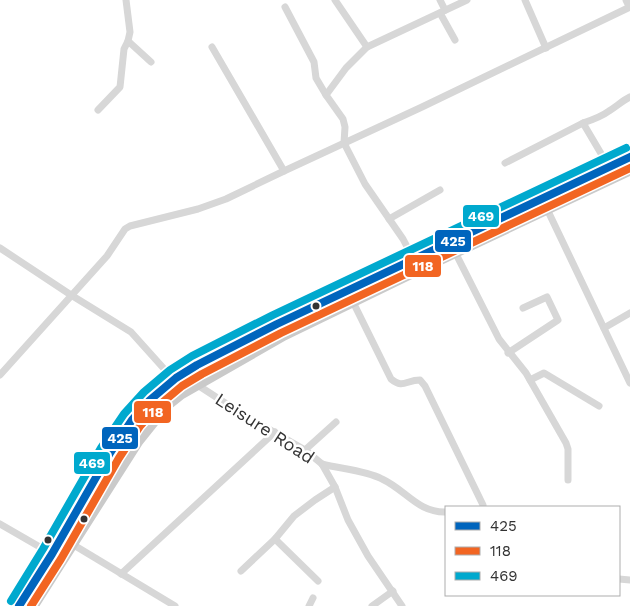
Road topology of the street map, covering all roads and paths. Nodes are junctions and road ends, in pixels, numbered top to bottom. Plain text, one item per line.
1 (126, 0) edge
2 (335, 0) edge
3 (440, 0) edge
4 (466, 0) edge
5 (525, 0) edge
6 (627, 0) edge
7 (630, 6) edge
8 (285, 7) dead end
9 (442, 11) junction
10 (455, 40) dead end
11 (128, 41) junction
12 (212, 47) dead end
13 (367, 47) junction
14 (546, 48) junction
15 (151, 62) dead end
16 (326, 95) junction
17 (630, 97) edge
18 (98, 110) dead end
19 (583, 123) junction
20 (344, 143) junction
21 (630, 157) edge
22 (505, 163) dead end
23 (610, 167) junction
24 (630, 170) edge
25 (284, 171) junction
26 (440, 190) dead end
27 (547, 209) junction
28 (389, 220) junction
29 (0, 248) edge
30 (455, 252) junction
31 (414, 260) junction
32 (71, 295) junction
33 (353, 302) junction
34 (523, 308) dead end
35 (630, 314) edge
36 (604, 328) junction
37 (508, 352) junction
38 (0, 375) edge
39 (176, 378) junction
40 (530, 380) junction
41 (630, 383) edge
42 (196, 384) junction
43 (599, 406) dead end
44 (336, 422) dead end
45 (274, 432) junction
46 (306, 450) junction
47 (322, 464) junction
48 (568, 480) dead end
49 (335, 487) junction
50 (483, 505) dead end
51 (445, 512) edge
52 (0, 524) edge
53 (275, 539) junction
54 (72, 544) junction
55 (52, 554) junction
56 (241, 571) dead end
57 (121, 574) junction
58 (318, 581) dead end
59 (394, 591) junction
60 (313, 598) dead end
61 (19, 606) edge
62 (33, 606) edge
63 (176, 606) edge
64 (309, 606) edge
65 (372, 606) edge
66 (402, 606) edge

1 - 11 street
2 - 13 street
3 - 9 street
4 - 9 street
5 - 14 street
6 - 7 street
7 - 14 street
8 - 16 street
9 - 10 street
9 - 13 street
11 - 15 street
11 - 18 street
12 - 25 street
13 - 16 street
14 - 20 street
16 - 20 street
17 - 19 street
19 - 22 street
19 - 23 street
20 - 25 street
20 - 28 street
21 - 23 main road
23 - 31 main road
24 - 27 main road
25 - 32 street
26 - 28 street
27 - 30 main road
27 - 36 street
28 - 31 street
29 - 32 street
30 - 33 main road
30 - 37 street
31 - 39 main road
32 - 38 street
32 - 39 street
33 - 42 main road
33 - 50 street
34 - 37 street
35 - 36 street
36 - 41 street
37 - 40 street
39 - 42 street, Leisure Road
39 - 55 main road
40 - 43 street
40 - 48 street
42 - 45 street, Leisure Road
42 - 54 main road
44 - 46 street
45 - 46 street, Leisure Road
45 - 57 street
46 - 47 street, Leisure Road
47 - 49 street, Leisure Road
47 - 51 street
49 - 53 street
49 - 59 street, Leisure Road
52 - 55 street
53 - 56 street
53 - 58 street
54 - 57 street
54 - 62 main road
55 - 61 main road
57 - 63 street
59 - 65 street
59 - 66 street, Leisure Road
60 - 64 street

